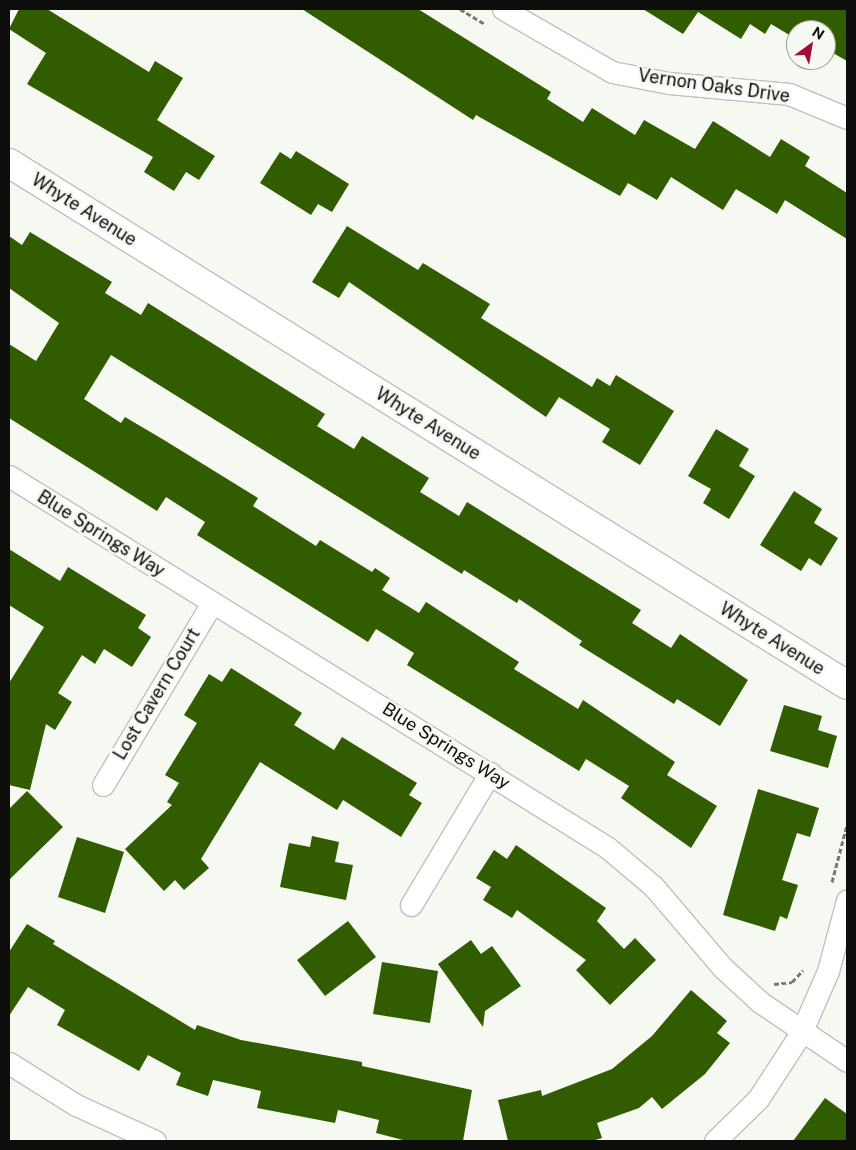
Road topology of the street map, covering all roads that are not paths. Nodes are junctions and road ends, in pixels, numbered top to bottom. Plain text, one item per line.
1 (503, 9) edge
2 (847, 118) edge
3 (9, 163) edge
4 (9, 476) edge
5 (212, 603) junction
6 (847, 685) edge
7 (490, 773) junction
8 (103, 785) dead end
9 (847, 900) edge
10 (411, 905) dead end
11 (801, 1033) junction
12 (847, 1061) edge
13 (9, 1063) edge
14 (155, 1141) edge
15 (715, 1141) edge

1 - 2 street, Vernon Oaks Drive
3 - 6 street, Whyte Avenue
4 - 5 street, Blue Springs Way
5 - 7 street, Blue Springs Way
5 - 8 street, Lost Cavern Court
7 - 10 street
7 - 11 street, Blue Springs Way
9 - 11 street
11 - 12 street, Blue Springs Way
11 - 15 street
13 - 14 street

